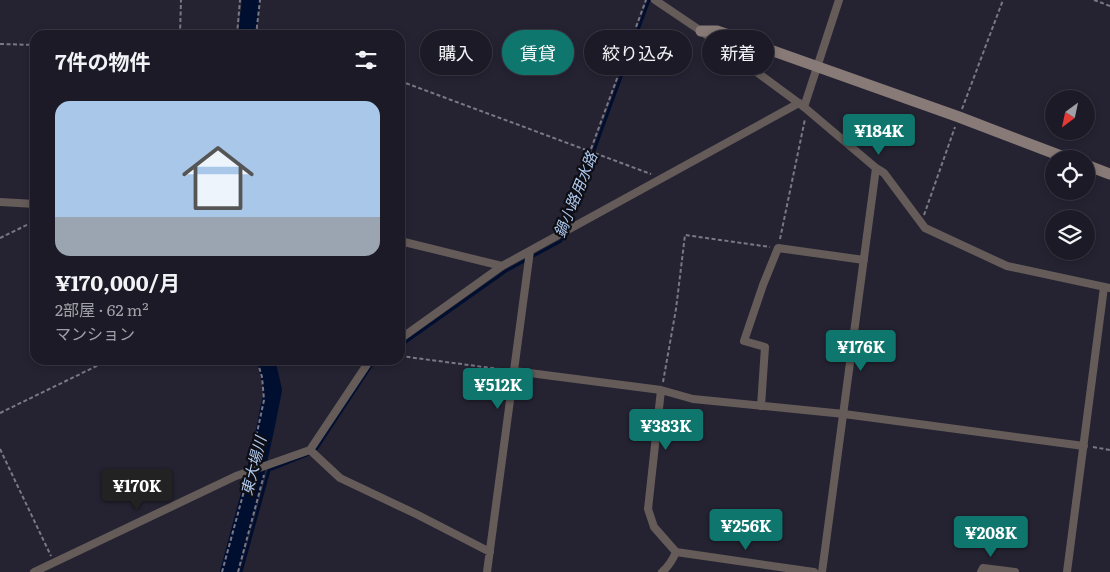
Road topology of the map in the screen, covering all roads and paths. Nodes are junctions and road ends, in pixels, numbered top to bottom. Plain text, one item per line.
1 (181, 0) edge
2 (240, 0) edge
3 (260, 0) edge
4 (646, 0) edge
5 (656, 0) edge
6 (839, 0) edge
7 (1094, 0) edge
8 (1110, 6) edge
9 (256, 29) edge
10 (180, 30) edge
11 (237, 30) edge
12 (701, 31) junction
13 (0, 44) edge
14 (30, 45) edge
15 (818, 66) junction
16 (405, 83) edge
17 (803, 107) junction
18 (1045, 150) edge
19 (590, 151) junction
20 (876, 168) junction
21 (1095, 168) edge
22 (1110, 174) edge
23 (660, 179) junction
24 (0, 202) edge
25 (30, 204) edge
26 (30, 223) edge
27 (560, 234) junction
28 (0, 238) edge
29 (405, 242) edge
30 (778, 248) junction
31 (530, 251) junction
32 (864, 260) junction
33 (502, 266) junction
34 (1107, 287) edge
35 (405, 335) edge
36 (405, 357) edge
37 (99, 365) edge
38 (258, 365) edge
39 (367, 365) edge
40 (514, 371) junction
41 (661, 390) junction
42 (761, 406) junction
43 (0, 413) edge
44 (844, 414) junction
45 (1084, 446) junction
46 (0, 449) edge
47 (310, 450) junction
48 (1110, 450) edge
49 (267, 464) junction
50 (249, 471) junction
51 (490, 552) junction
52 (676, 552) junction
53 (54, 562) junction
54 (34, 572) edge
55 (222, 572) edge
56 (238, 572) edge
57 (487, 572) edge
58 (662, 572) edge
59 (814, 572) edge
60 (822, 572) edge
61 (981, 572) edge
62 (1015, 572) edge
63 (1067, 572) edge

1 - 10 path
2 - 11 path
3 - 9 path
4 - 19 path
5 - 12 street
6 - 15 street
7 - 8 path
12 - 15 street
12 - 17 street
13 - 14 path
15 - 17 street
15 - 18 street
16 - 19 path
17 - 20 street
17 - 23 street
17 - 30 path
19 - 23 path
19 - 27 path
20 - 32 street
20 - 34 street
21 - 22 street
23 - 27 street
24 - 25 street
26 - 28 path
27 - 31 street
29 - 33 street
30 - 32 street
30 - 41 path
30 - 42 street
31 - 33 street
31 - 40 street
32 - 44 street
33 - 35 street
34 - 45 street
36 - 40 path
37 - 43 path
38 - 50 path
39 - 47 street
40 - 41 street
40 - 51 street
41 - 42 street
41 - 52 street
42 - 44 street
44 - 45 street
44 - 60 street
45 - 48 path
45 - 63 street
46 - 53 path
47 - 49 street
47 - 51 street
49 - 50 street
49 - 56 path
50 - 53 street
50 - 55 path
51 - 57 street
52 - 58 street
52 - 59 street
53 - 54 street
61 - 62 street

